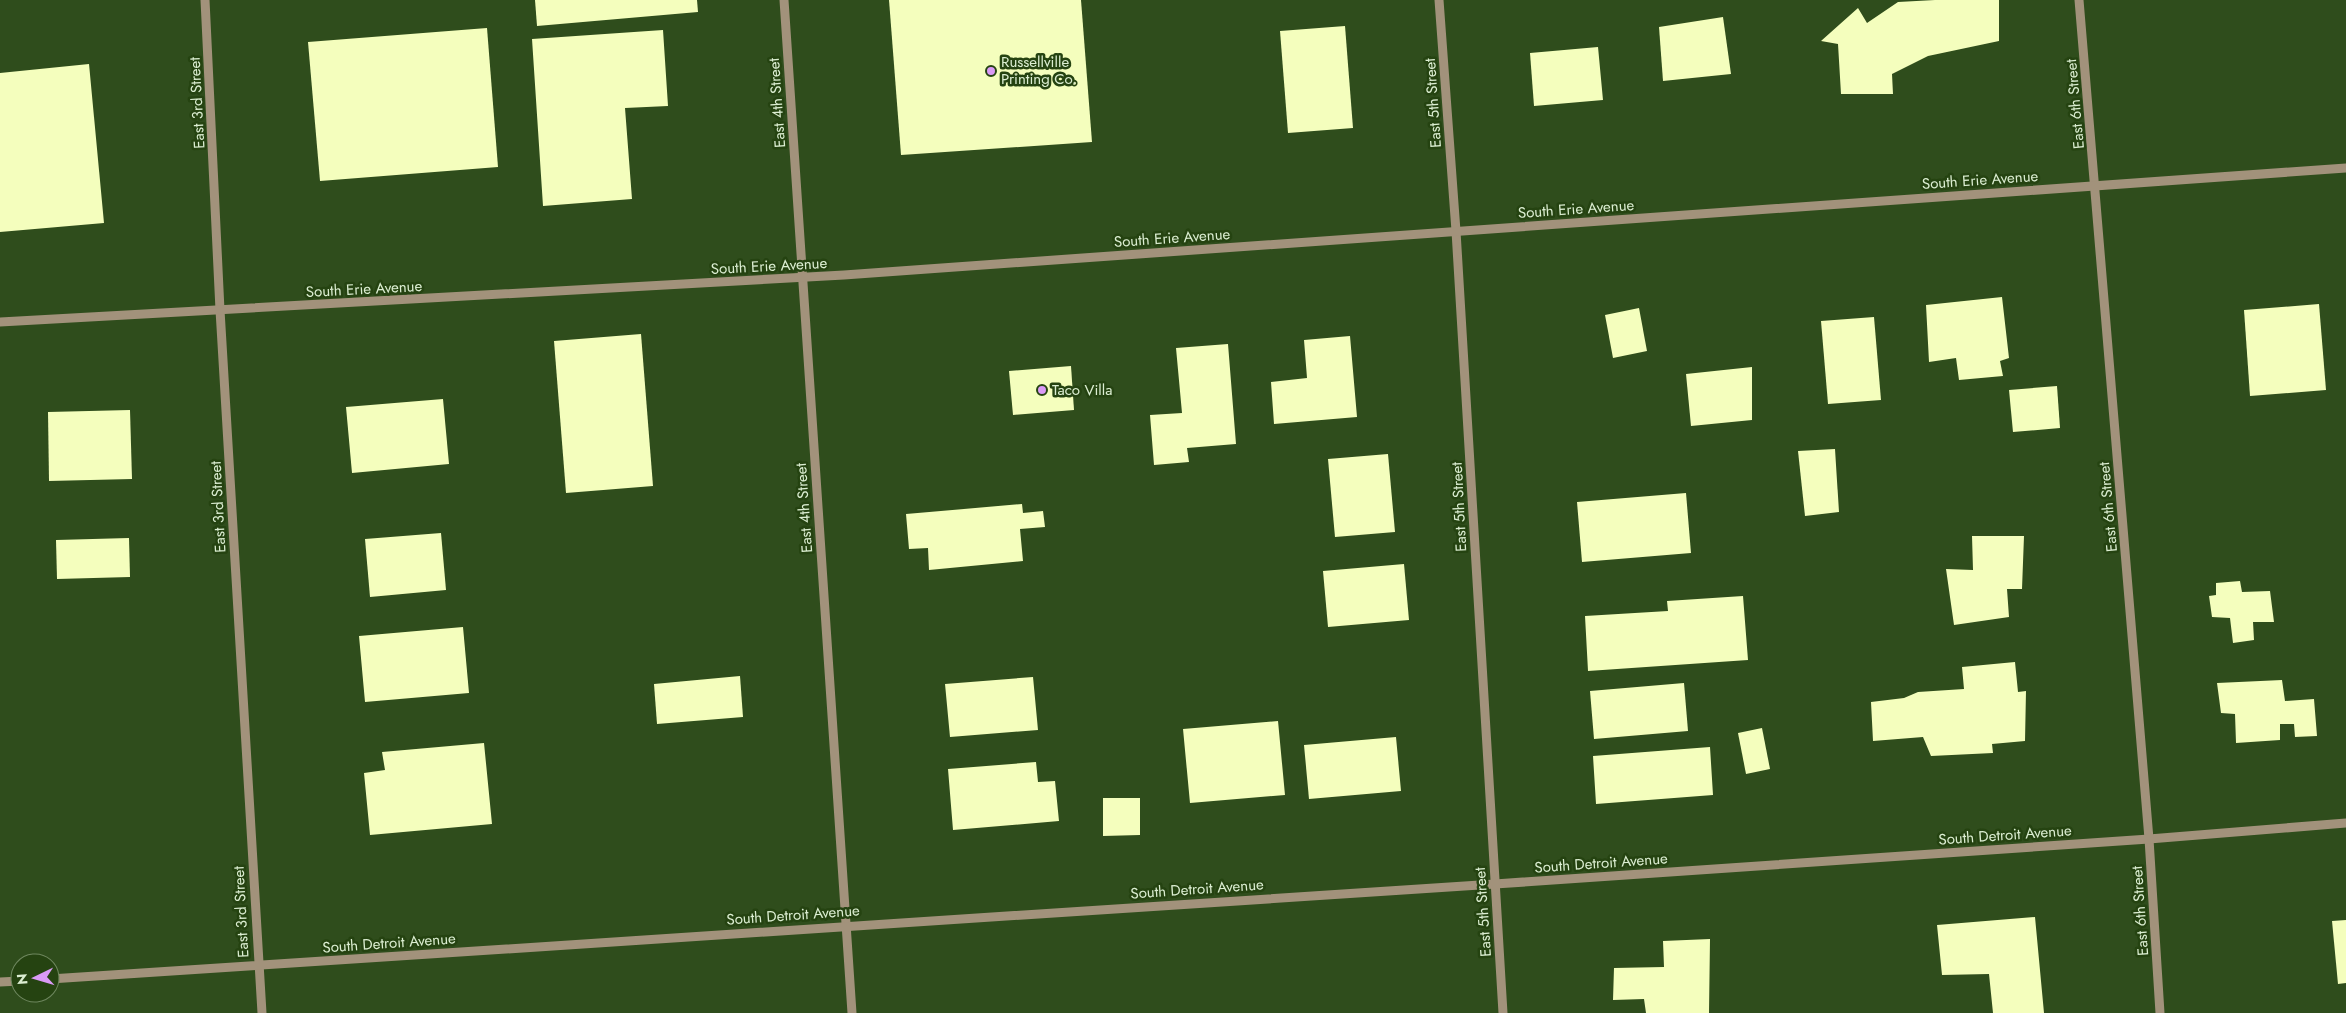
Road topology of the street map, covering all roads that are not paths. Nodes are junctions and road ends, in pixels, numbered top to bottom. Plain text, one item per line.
1 (205, 0) edge
2 (784, 0) edge
3 (1439, 0) edge
4 (2079, 0) edge
5 (2346, 168) edge
6 (2096, 185) junction
7 (1456, 232) junction
8 (801, 278) junction
9 (220, 310) junction
10 (0, 322) edge
11 (2346, 823) edge
12 (2149, 839) junction
13 (1495, 884) junction
14 (847, 926) junction
15 (258, 965) junction
16 (60, 978) edge
17 (262, 1013) edge
18 (852, 1013) edge
19 (1503, 1013) edge
20 (2160, 1013) edge

1 - 9 street, East 3rd Street
2 - 8 street, East 4th Street
3 - 7 street, East 5th Street
4 - 6 street, East 6th Street
5 - 6 street, South Erie Avenue
6 - 7 street, South Erie Avenue
6 - 12 street, East 6th Street
7 - 8 street, South Erie Avenue
7 - 13 street, East 5th Street
8 - 9 street, South Erie Avenue
8 - 14 street, East 4th Street
9 - 10 street, South Erie Avenue
9 - 15 street, East 3rd Street
11 - 12 street, South Detroit Avenue
12 - 13 street, South Detroit Avenue
12 - 20 street, East 6th Street
13 - 14 street, South Detroit Avenue
13 - 19 street, East 5th Street
14 - 15 street, South Detroit Avenue
14 - 18 street, East 4th Street
15 - 16 street, South Detroit Avenue
15 - 17 street, East 3rd Street

